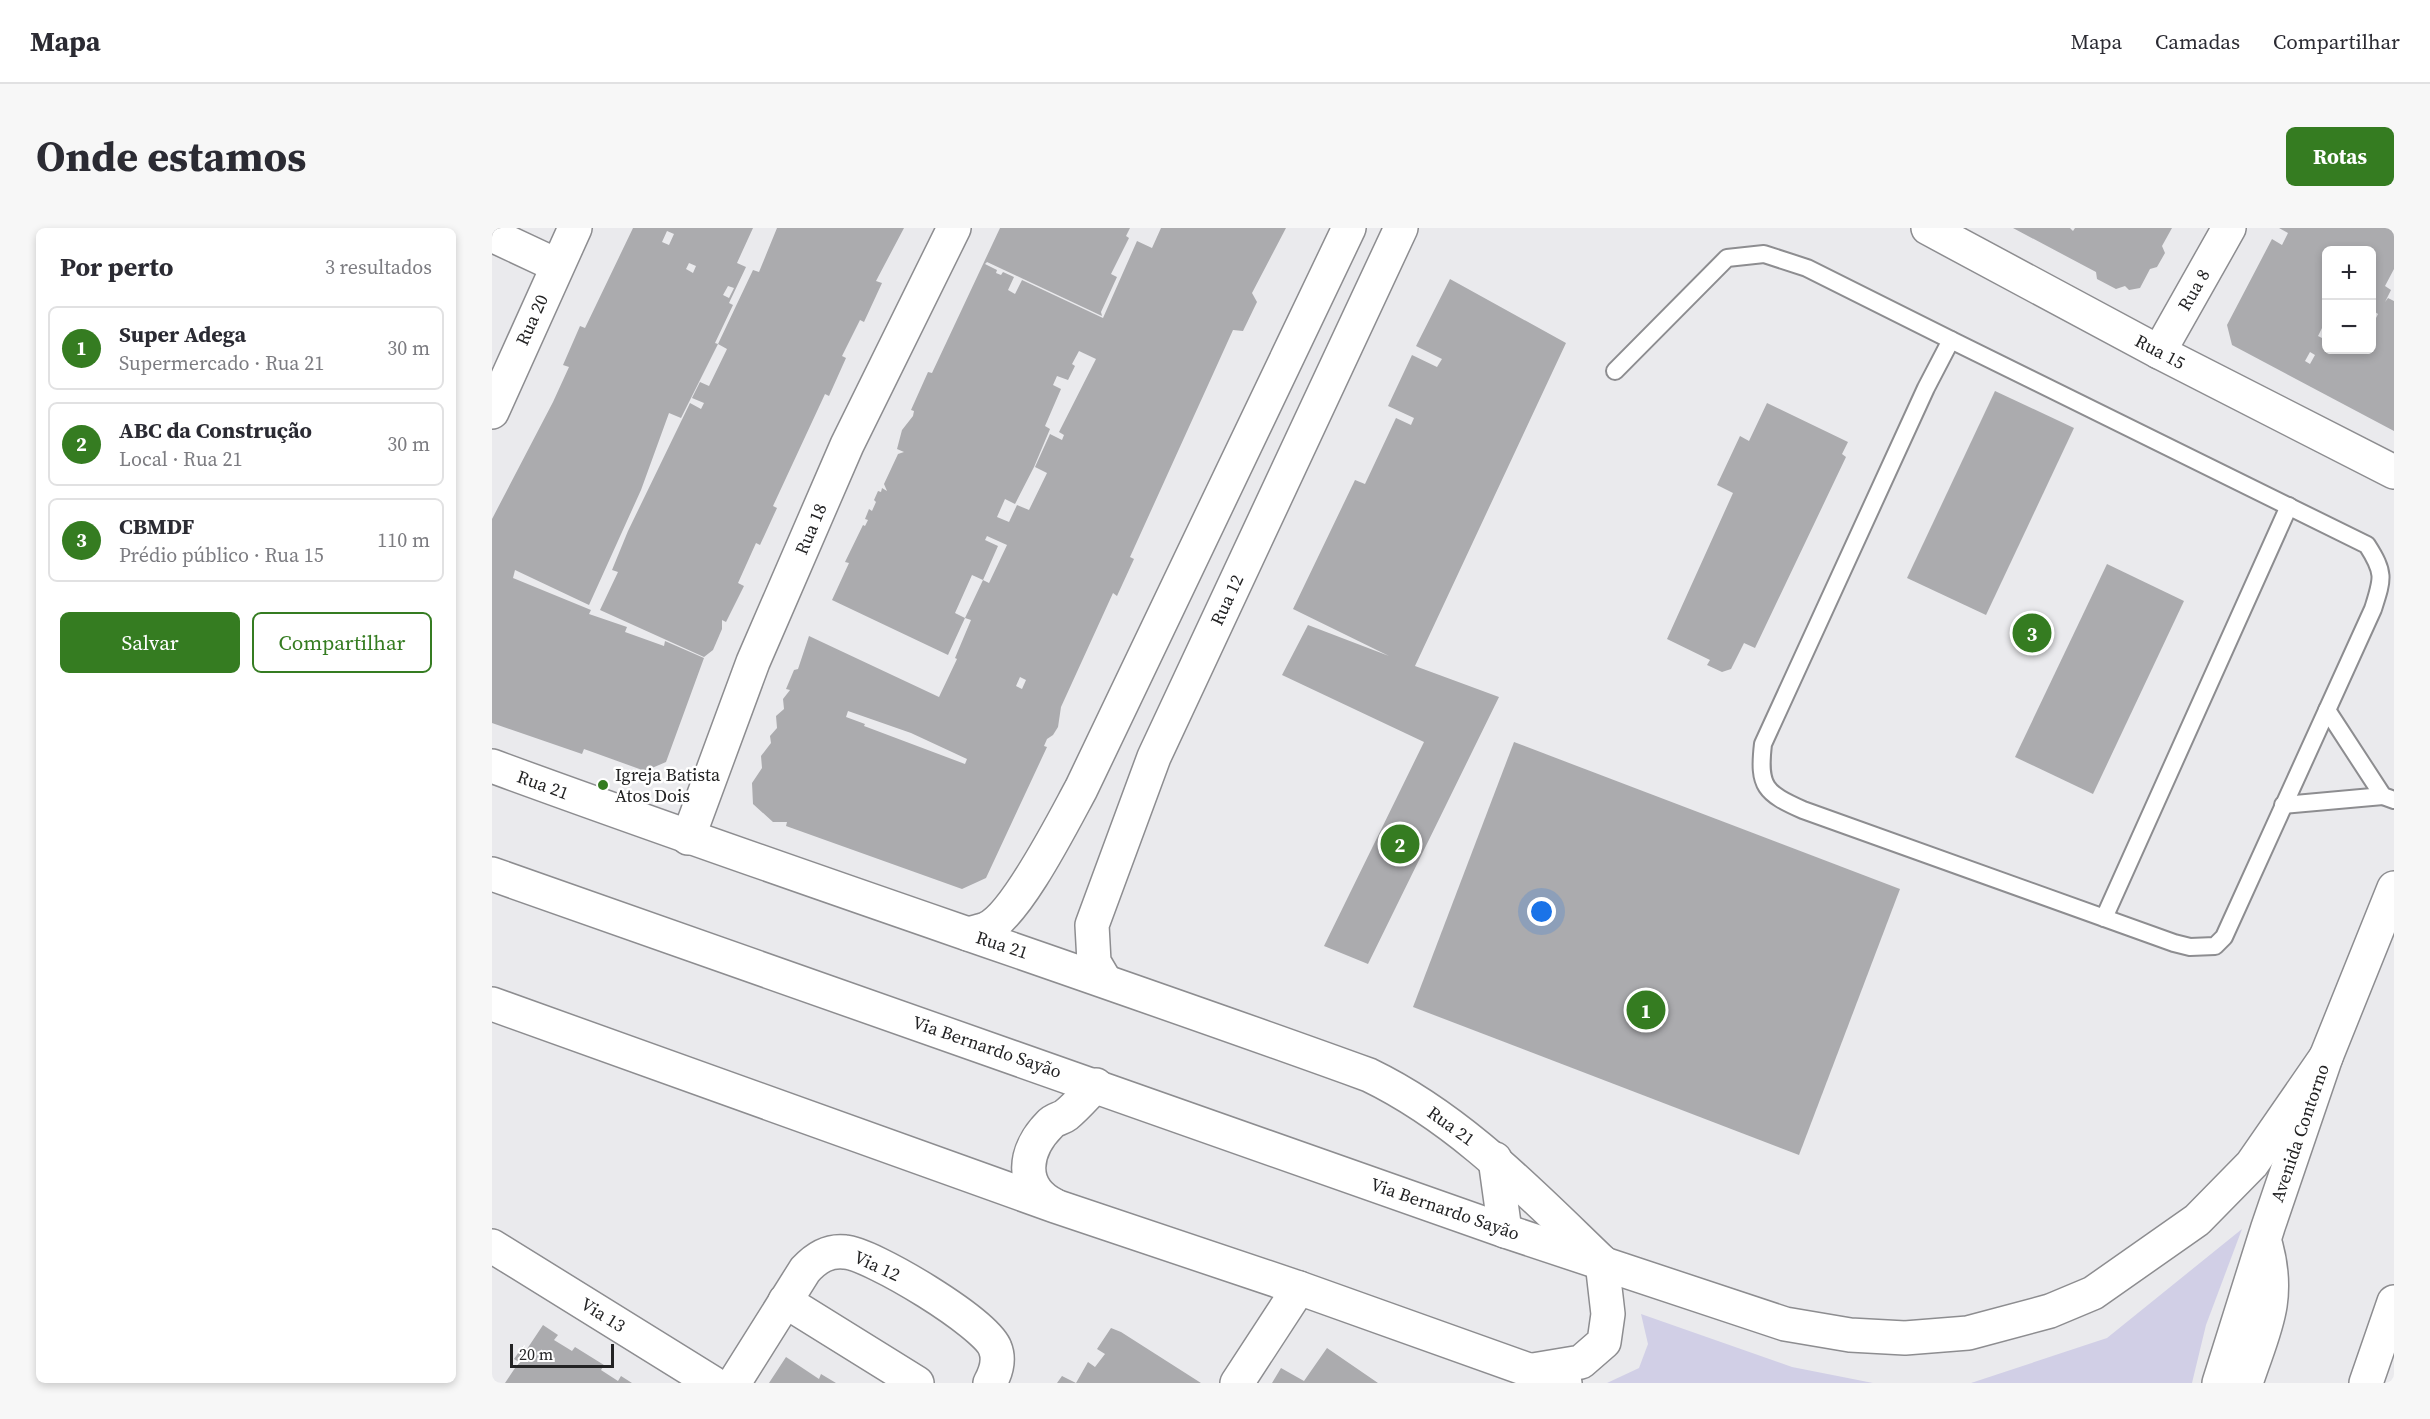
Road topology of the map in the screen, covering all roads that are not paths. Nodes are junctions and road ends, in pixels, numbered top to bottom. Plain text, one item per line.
1 (575, 228) edge
2 (954, 228) edge
3 (1349, 228) edge
4 (1401, 228) edge
5 (1928, 228) edge
6 (2229, 228) edge
7 (492, 235) edge
8 (556, 265) junction
9 (1951, 340) junction
10 (2158, 352) junction
11 (1615, 371) dead end
12 (492, 412) edge
13 (2394, 472) edge
14 (2289, 506) junction
15 (2327, 710) junction
16 (492, 766) edge
17 (2389, 798) edge
18 (2283, 805) junction
19 (688, 838) junction
20 (492, 874) edge
21 (2394, 888) edge
22 (2104, 918) junction
23 (968, 934) junction
24 (1104, 979) junction
25 (492, 1004) edge
26 (2326, 1057) junction
27 (1096, 1085) junction
28 (1495, 1158) junction
29 (1055, 1206) junction
30 (1505, 1231) junction
31 (2264, 1239) junction
32 (492, 1246) edge
33 (1602, 1262) junction
34 (1299, 1288) junction
35 (785, 1301) junction
36 (2394, 1302) edge
37 (1533, 1370) junction
38 (991, 1382) edge
39 (713, 1383) edge
40 (734, 1383) edge
41 (917, 1383) edge
42 (1237, 1383) edge
43 (1565, 1383) edge
44 (2219, 1383) edge
45 (2246, 1383) edge
46 (2366, 1383) edge

1 - 8 street, Rua 20
2 - 19 street, Rua 18
3 - 23 street
4 - 24 street, Rua 12
5 - 10 street, Rua 15
6 - 10 street, Rua 8
7 - 8 street
8 - 12 street, Rua 20
9 - 11 lane
9 - 14 lane
9 - 22 lane
10 - 13 street, Rua 15
14 - 15 lane
14 - 22 lane
15 - 17 lane
15 - 18 lane
16 - 19 street, Rua 21
17 - 18 lane
18 - 22 lane
19 - 23 street, Rua 21
20 - 27 street, Via Bernardo Sayão
21 - 26 street, Avenida Contorno
23 - 24 street, Rua 21
24 - 28 street, Rua 21
25 - 29 street
26 - 31 street, Avenida Contorno
26 - 33 street, Via Bernardo Sayão
27 - 29 street
27 - 30 street, Via Bernardo Sayão
28 - 30 street
28 - 33 street, Rua 21
29 - 34 street
30 - 33 street, Via Bernardo Sayão
31 - 44 street, Avenida Contorno
31 - 45 street
32 - 39 street, Via 13
33 - 37 street
34 - 37 street
34 - 42 street
35 - 38 street, Via 12
35 - 40 street, Via 12
35 - 41 street
36 - 46 street
37 - 43 street

